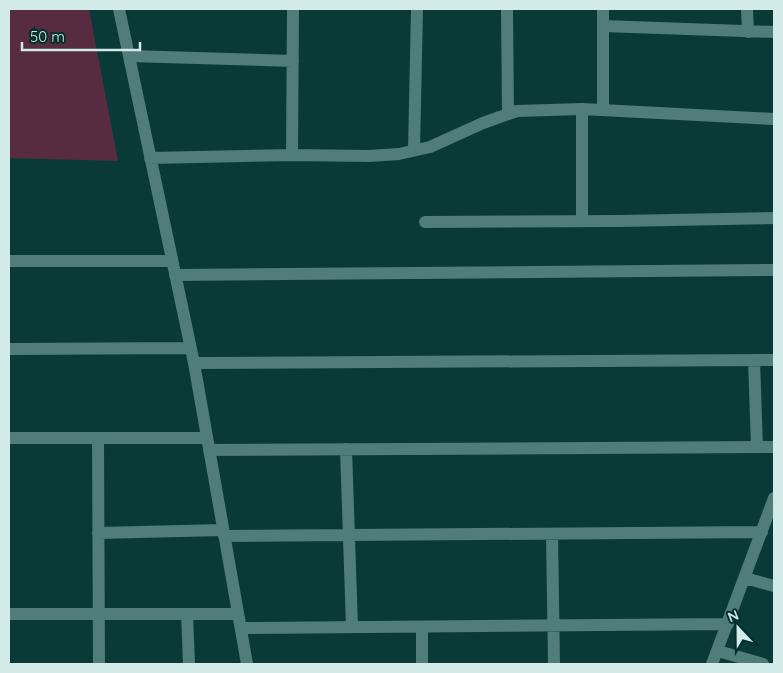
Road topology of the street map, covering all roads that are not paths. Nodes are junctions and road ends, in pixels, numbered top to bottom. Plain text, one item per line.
1 (119, 9) edge
2 (293, 9) edge
3 (417, 9) edge
4 (507, 9) edge
5 (604, 9) edge
6 (747, 9) edge
7 (603, 26) junction
8 (748, 32) junction
9 (774, 32) edge
10 (129, 56) junction
11 (292, 61) junction
12 (582, 109) junction
13 (603, 110) junction
14 (508, 114) junction
15 (774, 119) edge
16 (414, 150) junction
17 (292, 154) junction
18 (150, 158) junction
19 (774, 218) edge
20 (582, 221) junction
21 (425, 222) dead end
22 (9, 261) edge
23 (172, 261) junction
24 (774, 270) edge
25 (175, 275) junction
26 (190, 348) junction
27 (9, 349) edge
28 (754, 360) junction
29 (774, 360) edge
30 (194, 363) junction
31 (9, 438) edge
32 (98, 438) junction
33 (208, 444) junction
34 (757, 447) junction
35 (774, 447) edge
36 (346, 449) junction
37 (774, 502) edge
38 (762, 532) junction
39 (98, 533) junction
40 (224, 533) junction
41 (552, 534) junction
42 (349, 535) junction
43 (745, 578) junction
44 (774, 586) edge
45 (9, 614) edge
46 (99, 614) junction
47 (187, 614) junction
48 (238, 614) junction
49 (728, 624) junction
50 (553, 625) junction
51 (352, 627) junction
52 (422, 627) junction
53 (241, 628) junction
54 (718, 651) junction
55 (99, 664) edge
56 (189, 664) edge
57 (247, 664) edge
58 (422, 664) edge
59 (554, 664) edge
60 (712, 664) edge
61 (763, 664) edge

1 - 10 street
2 - 11 street
3 - 16 street
4 - 14 street
5 - 7 street
6 - 8 street
7 - 8 street
7 - 13 street
8 - 9 street
10 - 11 street
10 - 18 street
11 - 17 street
12 - 13 street
12 - 14 street
12 - 20 street
13 - 15 street
14 - 16 street
16 - 17 street
17 - 18 street
18 - 23 street
19 - 20 street
20 - 21 street
22 - 23 street
23 - 25 street
24 - 25 street
25 - 26 street
26 - 27 street
26 - 30 street
28 - 29 street
28 - 30 street
28 - 34 street
30 - 33 street
31 - 32 street
32 - 33 street
32 - 39 street
33 - 36 street
33 - 40 street
34 - 35 street
34 - 36 street
36 - 42 street
37 - 38 street
38 - 41 street
38 - 43 street
39 - 40 street
39 - 46 street
40 - 42 street
40 - 48 street
41 - 42 street
41 - 50 street
42 - 51 street
43 - 44 street
43 - 49 street
45 - 46 street
46 - 47 street
46 - 55 street
47 - 48 street
47 - 56 street
48 - 53 street
49 - 50 street
49 - 54 street
50 - 52 street
50 - 59 street
51 - 52 street
51 - 53 street
52 - 58 street
53 - 57 street
54 - 60 street
54 - 61 street

